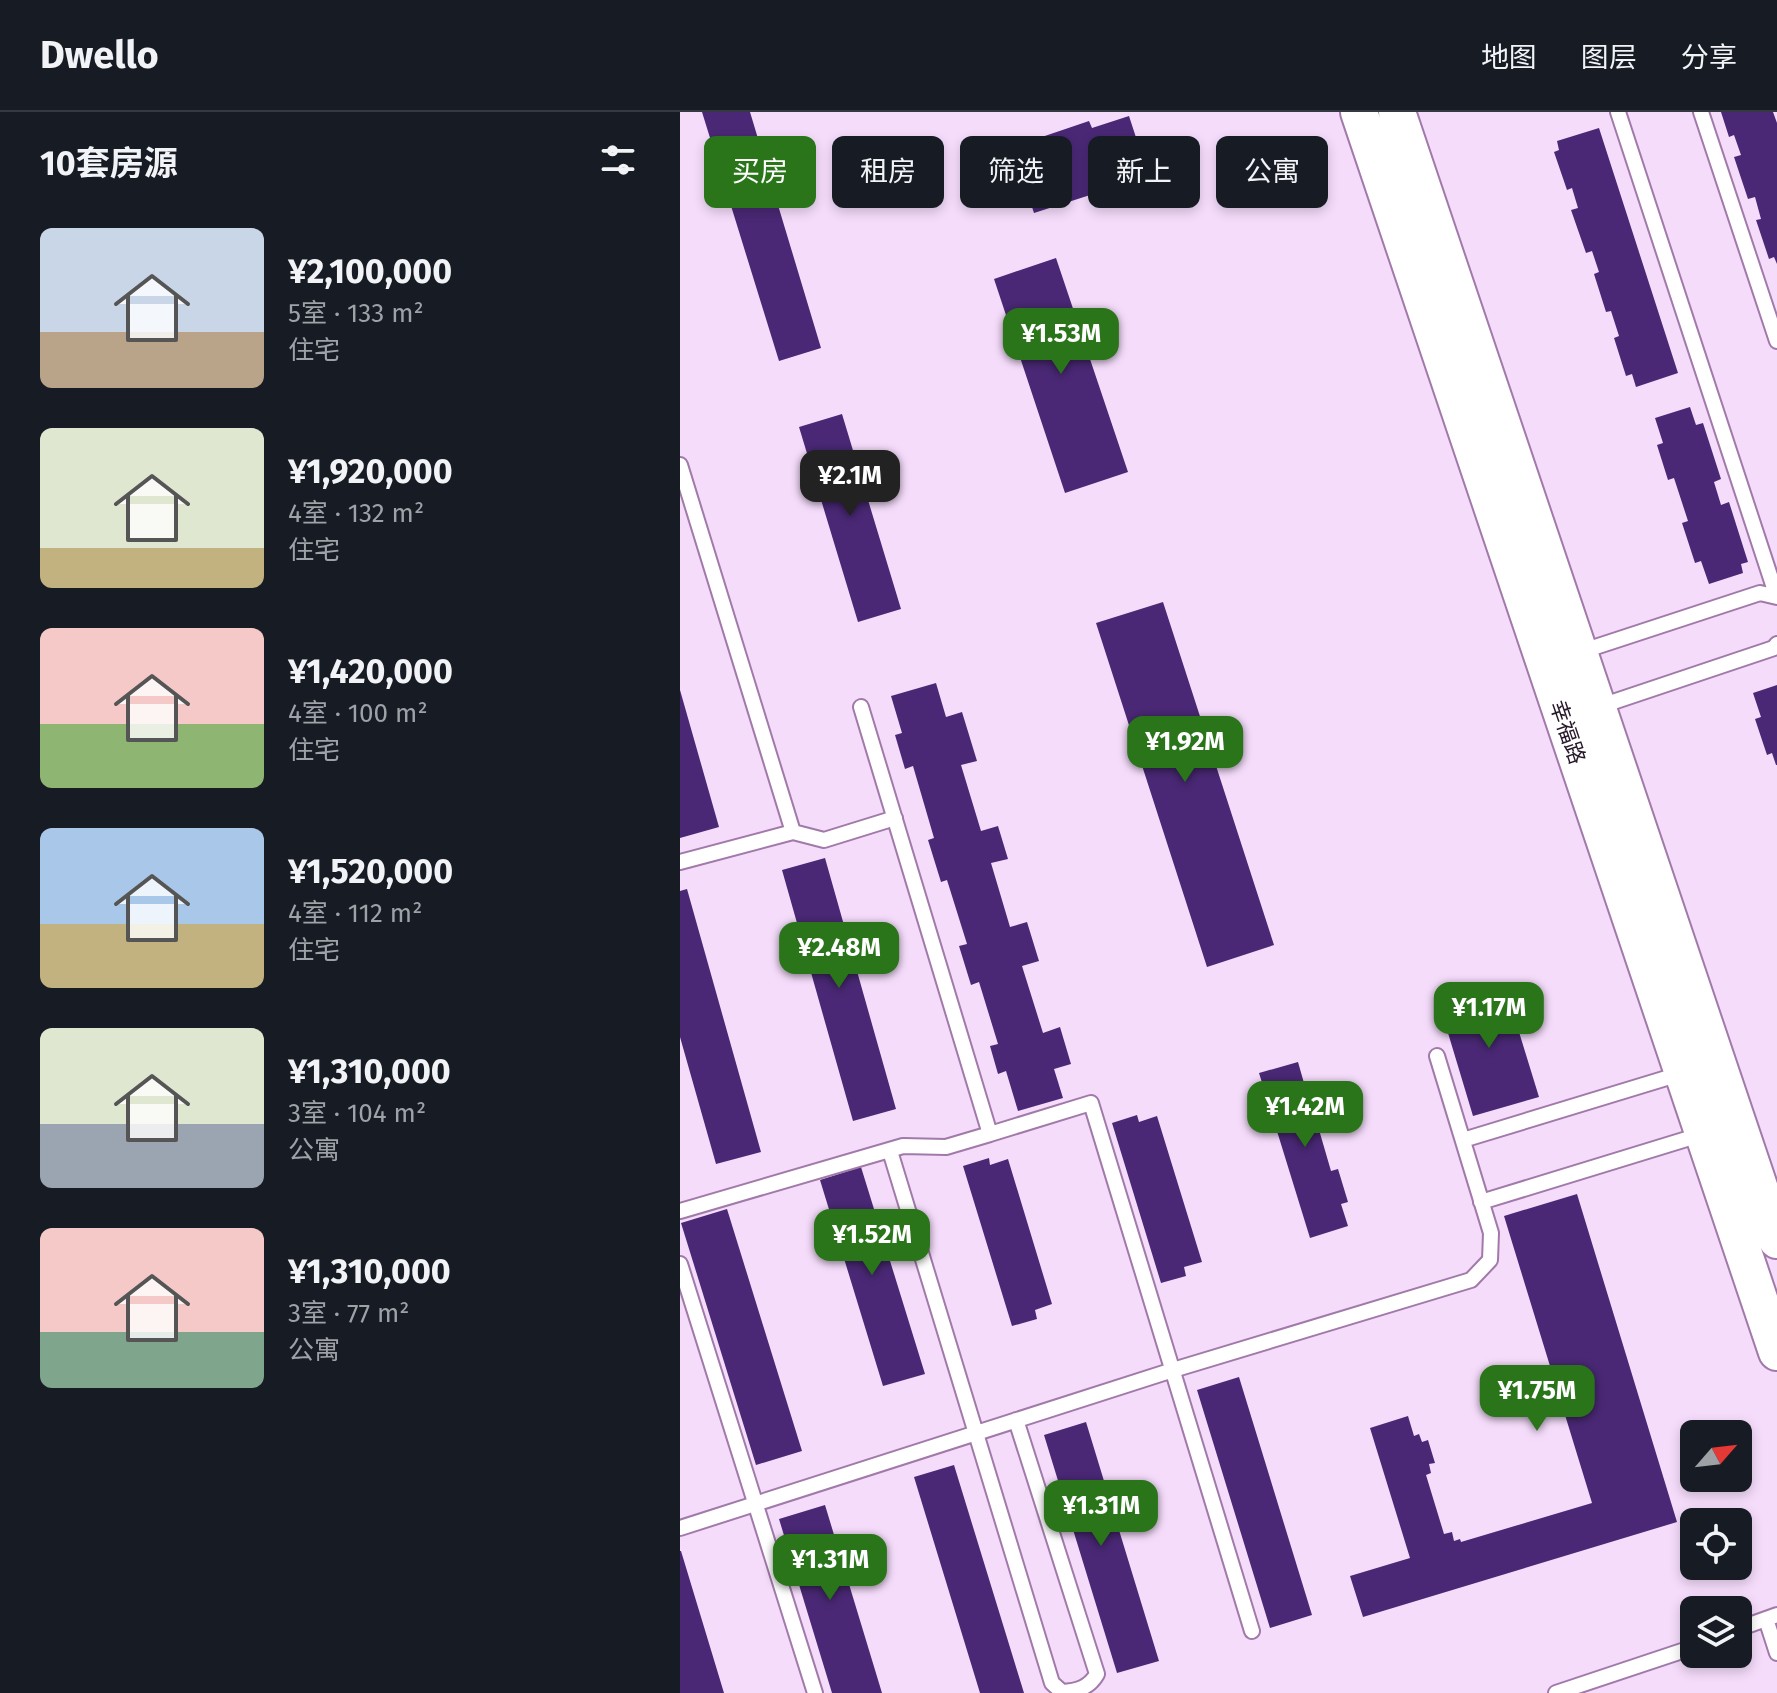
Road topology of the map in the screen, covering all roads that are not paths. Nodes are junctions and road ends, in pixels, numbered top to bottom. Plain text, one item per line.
1 (1359, 112) edge
2 (1397, 112) edge
3 (1618, 112) edge
4 (1701, 112) edge
5 (1777, 341) edge
6 (680, 465) edge
7 (1777, 644) edge
8 (1579, 652) junction
9 (861, 707) dead end
10 (1598, 707) junction
11 (895, 818) junction
12 (793, 832) junction
13 (680, 862) edge
14 (1437, 1056) dead end
15 (1683, 1073) junction
16 (990, 1134) junction
17 (1704, 1134) junction
18 (1463, 1140) junction
19 (890, 1151) junction
20 (1481, 1202) junction
21 (680, 1211) edge
22 (1777, 1240) edge
23 (680, 1264) edge
24 (1777, 1352) edge
25 (1173, 1370) junction
26 (1016, 1420) junction
27 (976, 1433) junction
28 (755, 1504) junction
29 (680, 1528) edge
30 (1772, 1617) edge
31 (1752, 1624) edge
32 (1252, 1631) dead end
33 (1680, 1652) edge
34 (1777, 1653) edge
35 (815, 1693) edge
36 (1556, 1693) edge

1 - 15 street, 幸福路
2 - 8 street, 幸福路
3 - 8 lane
4 - 5 lane
6 - 12 lane
7 - 10 lane
8 - 10 street, 幸福路
9 - 11 lane
10 - 22 street, 幸福路
11 - 12 lane
11 - 16 lane
12 - 13 lane
14 - 18 lane
15 - 17 street, 幸福路
15 - 18 lane
16 - 19 lane
16 - 25 lane
17 - 20 lane
17 - 24 street, 幸福路
18 - 20 lane
19 - 21 lane
19 - 27 lane
20 - 25 lane
23 - 28 lane
25 - 26 lane
25 - 32 lane
26 - 27 lane
26 - 27 lane
27 - 28 lane
28 - 29 lane
28 - 35 lane
30 - 31 lane
30 - 34 lane
33 - 36 lane

